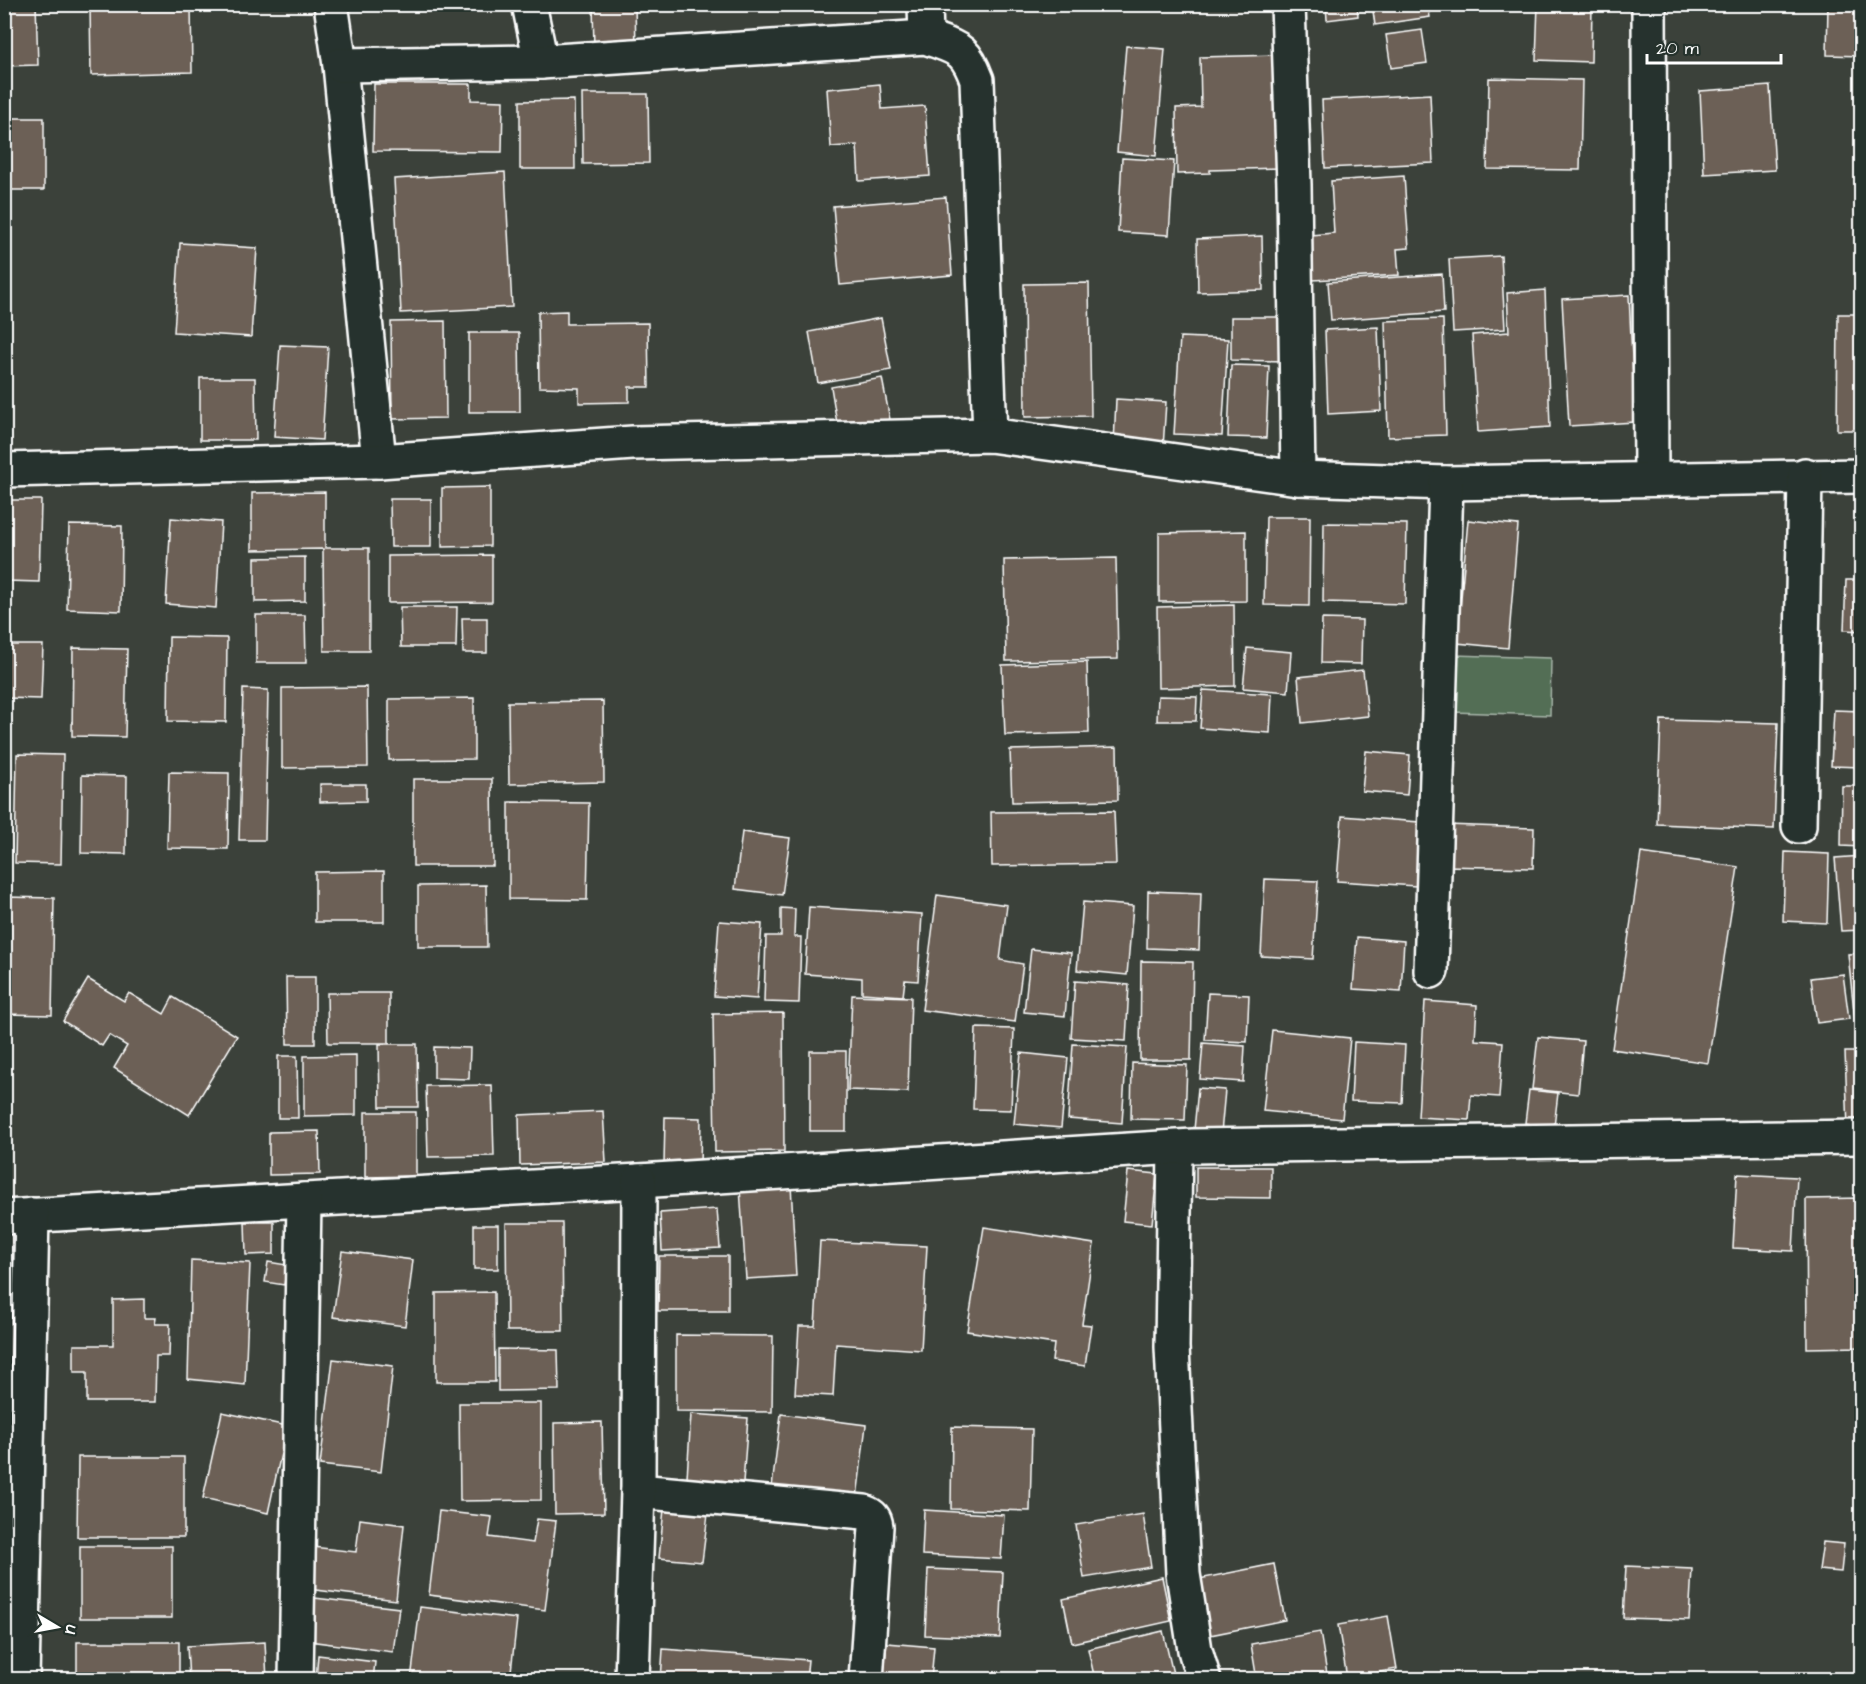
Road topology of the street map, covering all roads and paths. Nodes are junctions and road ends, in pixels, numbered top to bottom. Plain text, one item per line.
1 (331, 4) edge
2 (529, 4) edge
3 (925, 4) edge
4 (1288, 4) edge
5 (1649, 4) edge
6 (926, 37) junction
7 (541, 62) junction
8 (340, 65) junction
9 (990, 435) junction
10 (379, 461) junction
11 (4, 470) edge
12 (1805, 475) junction
13 (1862, 476) edge
14 (1298, 478) junction
15 (1652, 479) junction
16 (1446, 483) junction
17 (1799, 826) dead end
18 (1431, 971) dead end
19 (1862, 1137) edge
20 (1175, 1148) junction
21 (639, 1181) junction
22 (304, 1200) junction
23 (18, 1216) edge
24 (638, 1491) junction
25 (22, 1680) edge
26 (296, 1680) edge
27 (632, 1680) edge
28 (866, 1680) edge
29 (1204, 1680) edge

1 - 8 street
2 - 7 street
3 - 6 street
4 - 14 street
5 - 15 street
6 - 7 street
6 - 9 street
7 - 8 street
8 - 10 street
9 - 10 street
9 - 14 street
10 - 11 street
12 - 13 street
12 - 15 street
12 - 17 street
14 - 16 street
15 - 16 street
16 - 18 street
19 - 20 street
20 - 21 street
20 - 29 street
21 - 22 street
21 - 24 street
22 - 23 street
22 - 26 street
23 - 25 street
24 - 27 street
24 - 28 street

